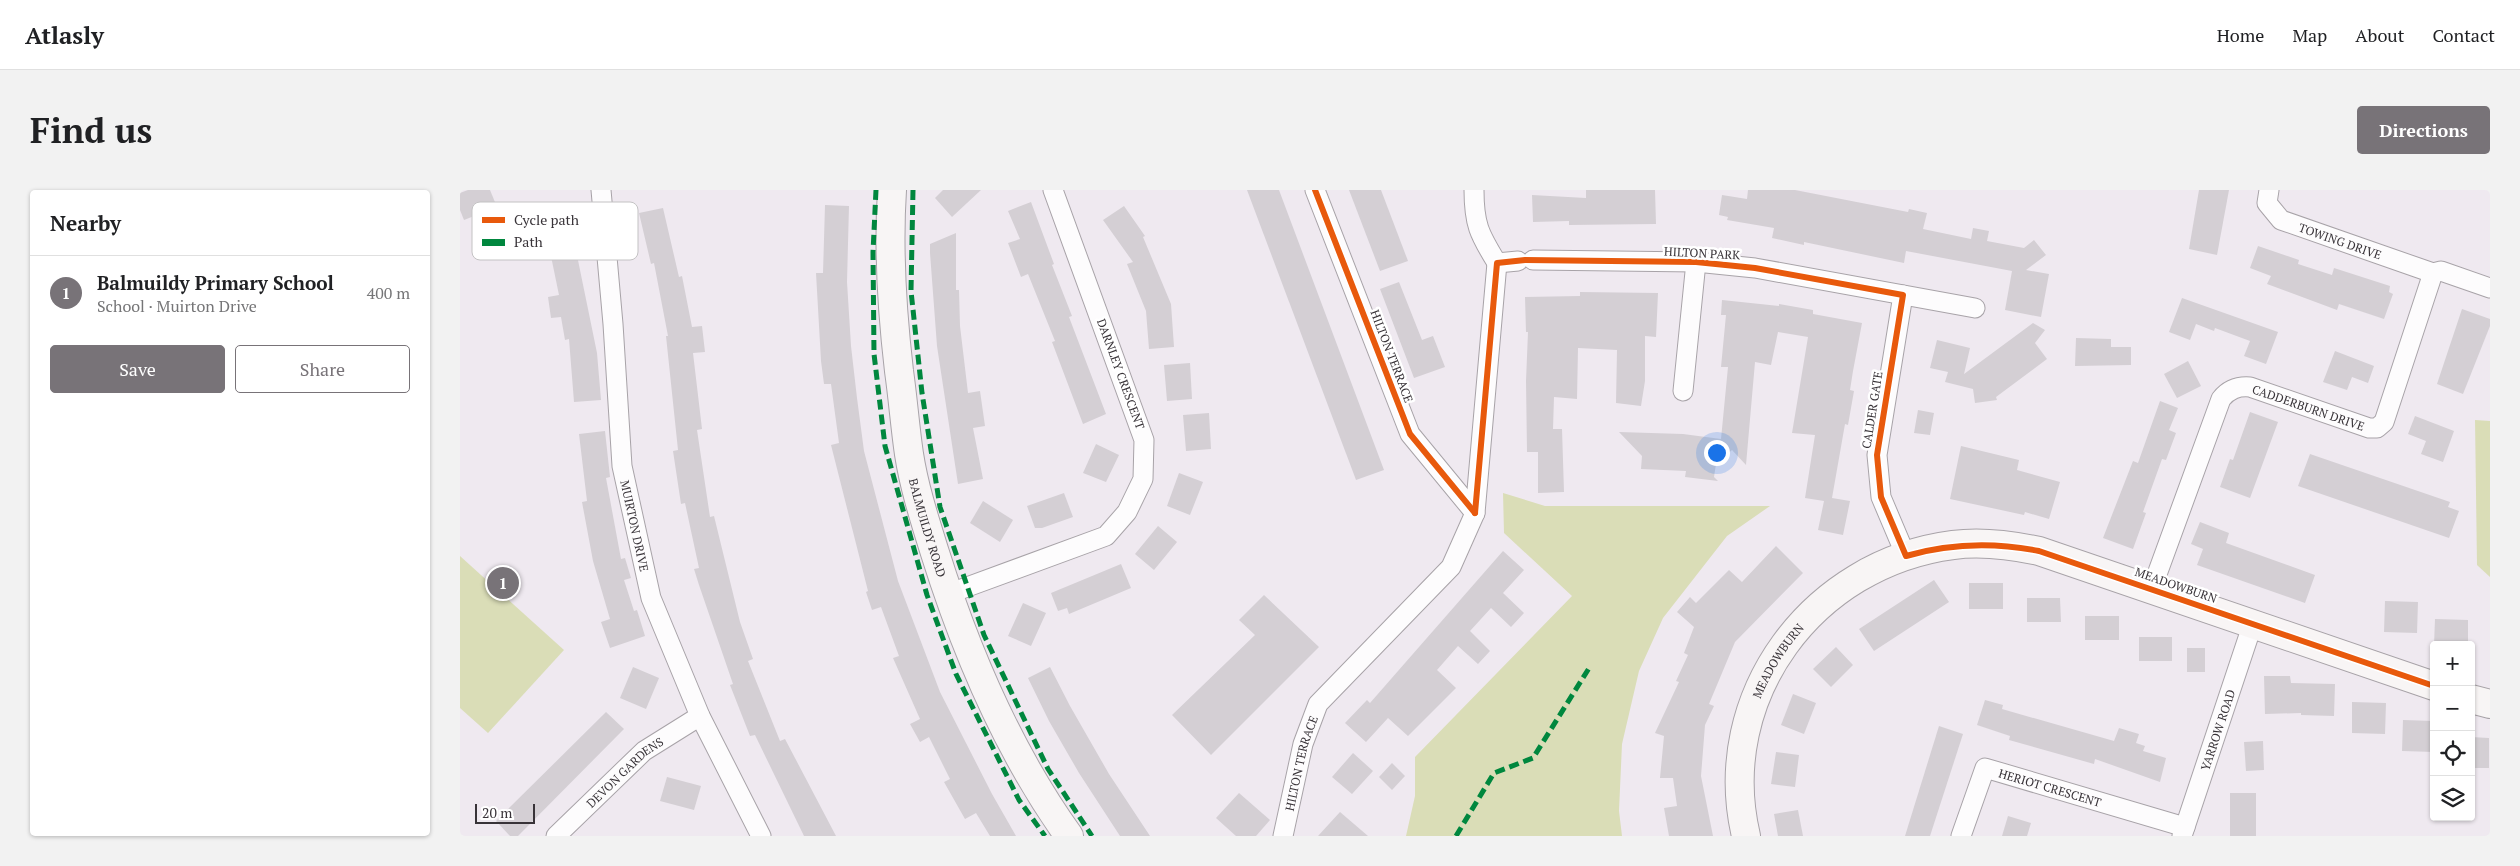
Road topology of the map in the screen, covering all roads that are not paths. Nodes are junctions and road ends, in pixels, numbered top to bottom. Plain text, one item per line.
1 (892, 190) edge
2 (1053, 190) edge
3 (1315, 190) edge
4 (1474, 190) edge
5 (2269, 190) edge
6 (607, 260) edge
7 (1497, 262) junction
8 (1696, 262) junction
9 (2433, 273) junction
10 (2490, 288) edge
11 (1903, 295) junction
12 (1975, 308) dead end
13 (1683, 391) dead end
14 (1476, 514) junction
15 (1906, 556) junction
16 (2152, 588) junction
17 (948, 594) junction
18 (2253, 623) junction
19 (2430, 685) edge
20 (2475, 700) edge
21 (2490, 704) edge
22 (700, 716) junction
23 (2184, 831) edge
24 (556, 836) edge
25 (761, 836) edge
26 (1069, 836) edge
27 (1284, 836) edge
28 (1746, 836) edge
29 (1960, 836) edge

1 - 17 street, BALMUILDY ROAD
2 - 17 street, DARNLEY CRESCENT
3 - 14 street, HILTON TERRACE
4 - 7 street
5 - 9 street, TOWING DRIVE
6 - 22 street, MUIRTON DRIVE
7 - 8 street, HILTON PARK
7 - 14 street
8 - 11 street, HILTON PARK
8 - 13 street
9 - 10 street
9 - 16 street, CADDERBURN DRIVE
11 - 12 street, HILTON PARK
11 - 15 street, CALDER GATE
14 - 27 street, HILTON TERRACE
15 - 16 street, MEADOWBURN
15 - 28 street, MEADOWBURN
16 - 18 street, MEADOWBURN
17 - 26 street, BALMUILDY ROAD
18 - 19 street, MEADOWBURN
18 - 23 street, YARROW ROAD
20 - 21 street
22 - 24 street, DEVON GARDENS
22 - 25 street, MUIRTON DRIVE
23 - 29 street, HERIOT CRESCENT

